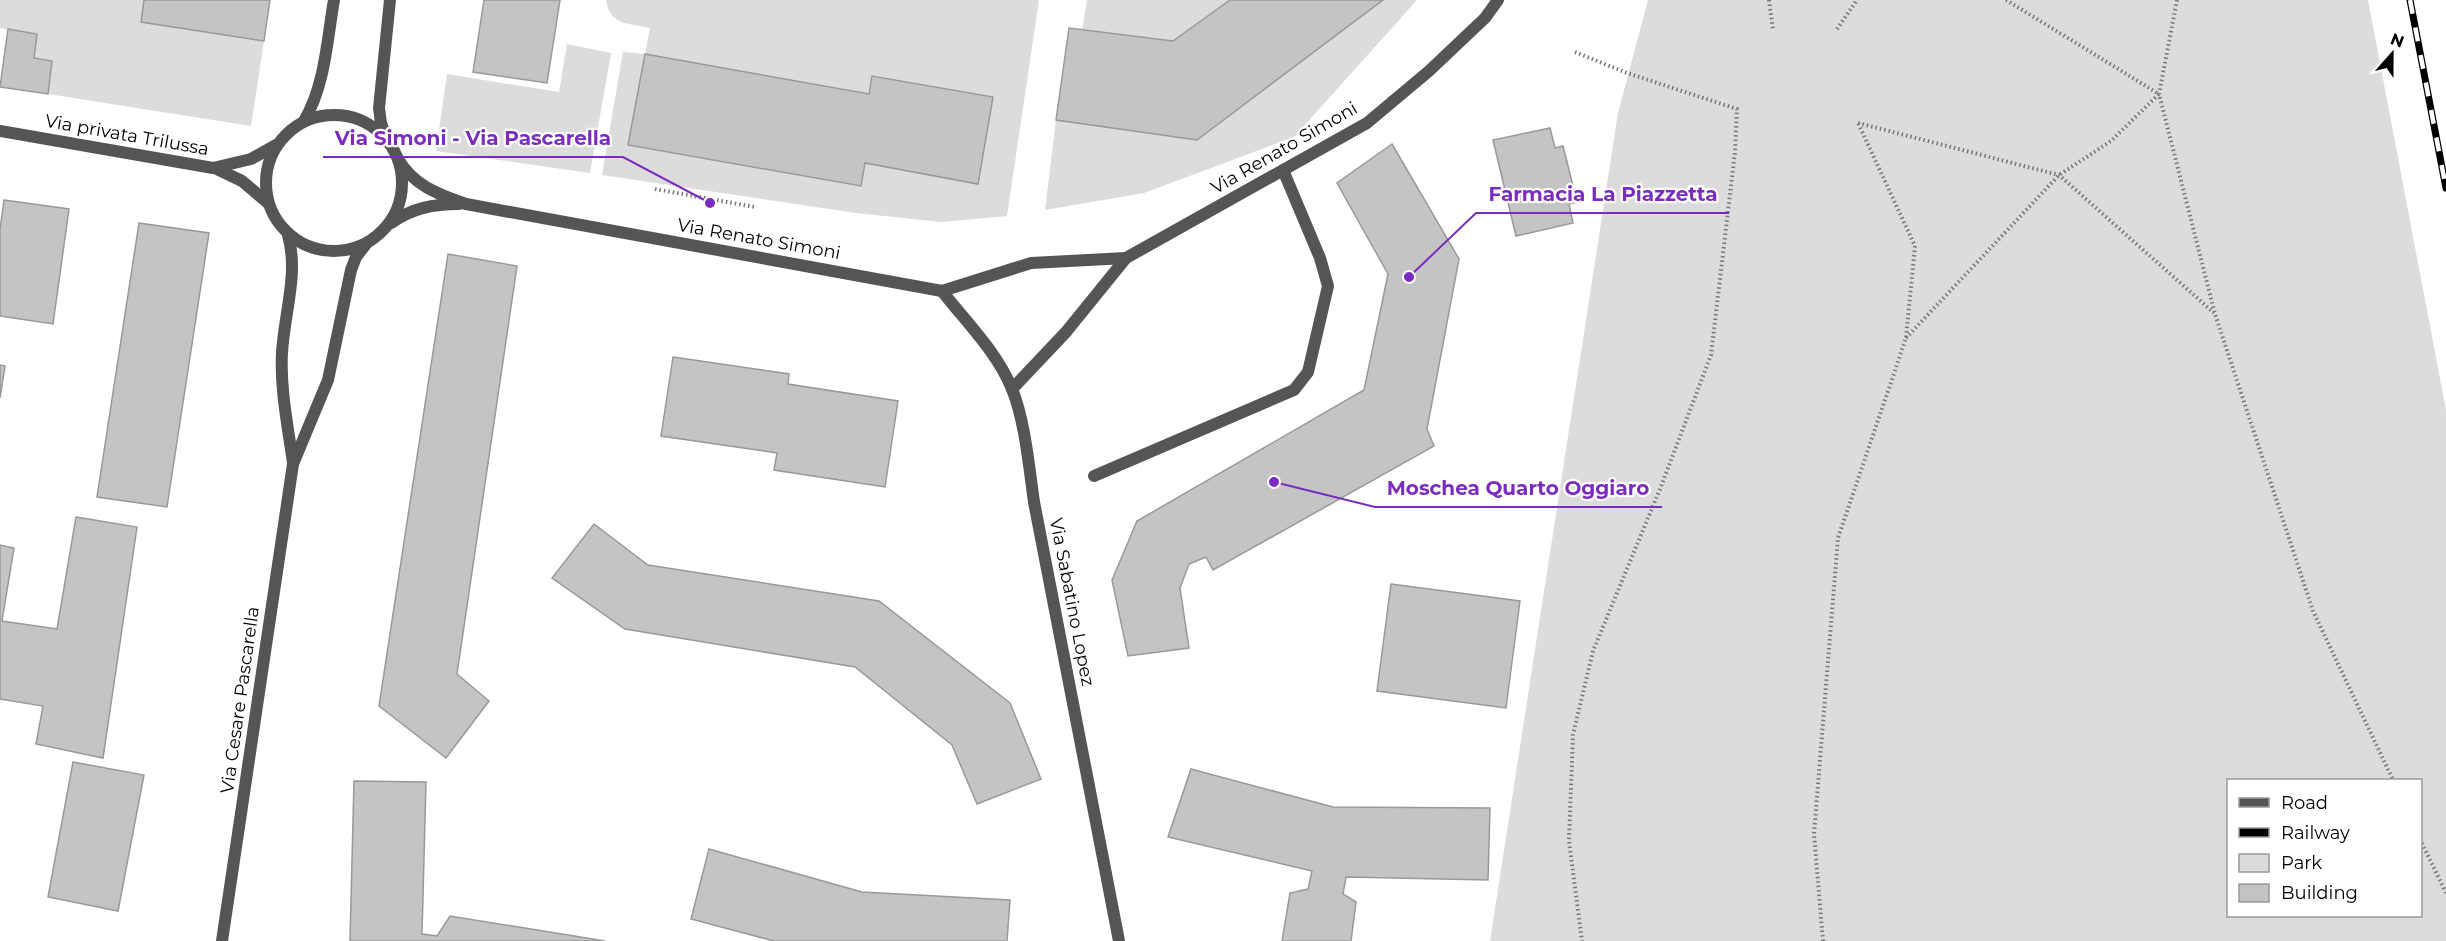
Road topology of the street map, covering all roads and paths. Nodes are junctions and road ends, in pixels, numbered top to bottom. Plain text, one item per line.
1 (334, 0) edge
2 (390, 0) edge
3 (1498, 0) edge
4 (1769, 0) edge
5 (1857, 0) edge
6 (2006, 0) edge
7 (2177, 0) edge
8 (1837, 29) dead end
9 (1773, 30) dead end
10 (1575, 52) dead end
11 (2159, 94) junction
12 (304, 121) junction
13 (0, 131) edge
14 (387, 139) junction
15 (279, 142) junction
16 (398, 159) junction
17 (213, 168) junction
18 (1283, 170) junction
19 (2059, 175) junction
20 (655, 189) dead end
21 (269, 204) junction
22 (466, 204) junction
23 (755, 207) dead end
24 (389, 225) junction
25 (288, 235) junction
26 (366, 244) junction
27 (1126, 258) junction
28 (942, 291) junction
29 (2215, 314) junction
30 (1906, 338) junction
31 (1012, 389) junction
32 (293, 464) junction
33 (1094, 476) dead end
34 (2393, 779) edge
35 (2422, 841) edge
36 (2446, 893) edge
37 (222, 941) edge
38 (1119, 941) edge
39 (1582, 941) edge
40 (1823, 941) edge

1 - 12 street
2 - 14 street
3 - 18 street, Via Renato Simoni
4 - 9 path
5 - 8 path
6 - 11 path
7 - 11 path
10 - 39 path
11 - 19 path
11 - 29 path
12 - 14 street
12 - 15 street
13 - 17 street, Via privata Trilussa
14 - 16 street
15 - 17 street, Via privata Trilussa
15 - 21 street
16 - 22 street, Via Renato Simoni
16 - 24 street
17 - 21 street
18 - 27 street, Via Renato Simoni
18 - 33 street
19 - 29 path
19 - 30 path
19 - 30 path
20 - 23 path
21 - 25 street
22 - 24 street
22 - 28 street, Via Renato Simoni
24 - 26 street
25 - 26 street
25 - 32 street
26 - 32 street
27 - 28 street, Via Renato Simoni
27 - 31 street, Via Renato Simoni
28 - 31 street, Via Sabatino Lopez
29 - 34 path
30 - 40 path
31 - 38 street, Via Sabatino Lopez
32 - 37 street, Via Cesare Pascarella
35 - 36 path

